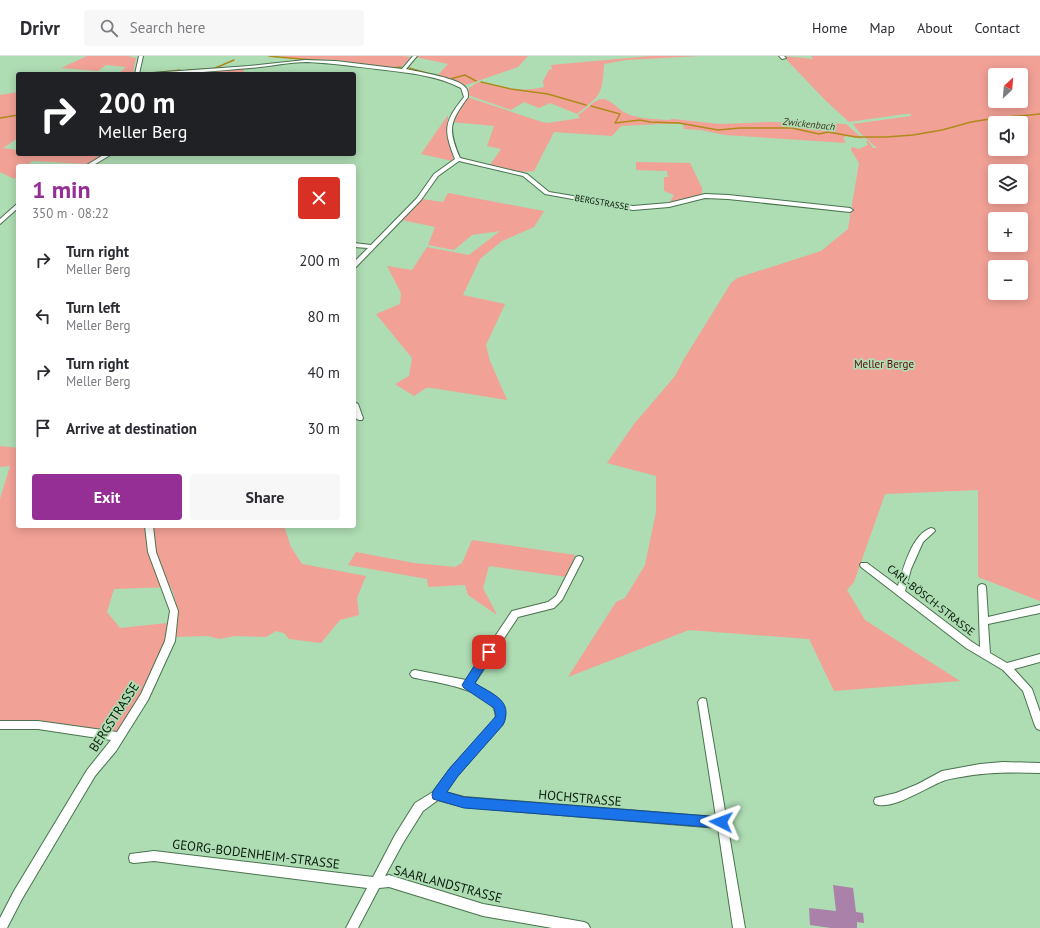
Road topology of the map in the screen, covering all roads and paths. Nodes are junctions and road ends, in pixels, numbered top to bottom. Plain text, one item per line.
1 (141, 56) edge
2 (415, 56) edge
3 (403, 70) junction
4 (137, 72) edge
5 (179, 72) edge
6 (106, 156) edge
7 (458, 159) junction
8 (92, 164) edge
9 (16, 207) edge
10 (850, 210) dead end
11 (0, 222) edge
12 (356, 245) edge
13 (373, 247) junction
14 (356, 264) edge
15 (356, 410) edge
16 (359, 418) dead end
17 (149, 528) edge
18 (931, 531) dead end
19 (579, 559) dead end
20 (864, 565) dead end
21 (982, 587) dead end
22 (901, 591) junction
23 (1040, 609) edge
24 (983, 622) junction
25 (985, 653) junction
26 (1040, 658) edge
27 (1006, 667) junction
28 (415, 674) dead end
29 (468, 685) junction
30 (703, 702) dead end
31 (1036, 705) edge
32 (0, 725) edge
33 (1040, 726) edge
34 (119, 737) junction
35 (1040, 768) edge
36 (438, 795) junction
37 (879, 801) dead end
38 (721, 822) junction
39 (134, 858) dead end
40 (374, 883) junction
41 (1, 928) edge
42 (352, 928) edge
43 (584, 928) edge
44 (739, 928) edge

1 - 4 street
2 - 3 street
3 - 5 street
3 - 7 street
6 - 8 street
7 - 10 street, BERGSTRASSE
7 - 13 street
9 - 11 street
12 - 13 street
13 - 14 street
15 - 16 street
17 - 34 street, BERGSTRASSE
18 - 22 street
19 - 29 street
20 - 22 street, CARL-BÖSCH-STRASSE
21 - 24 street, CARL-BÖSCH-STRASSE
22 - 25 street, CARL-BÖSCH-STRASSE
23 - 24 street, CARL-BÖSCH-STRASSE
24 - 25 street, CARL-BÖSCH-STRASSE
25 - 27 street, CARL-BÖSCH-STRASSE
26 - 27 street
27 - 31 street, CARL-BÖSCH-STRASSE
28 - 29 street
29 - 36 street
30 - 38 street
31 - 33 street, CARL-BÖSCH-STRASSE
32 - 34 street
34 - 41 street, BERGSTRASSE
35 - 37 street
36 - 38 street, HOCHSTRASSE
36 - 40 street
38 - 44 street
39 - 40 street, GEORG-BODENHEIM-STRASSE
40 - 42 street
40 - 43 street, SAARLANDSTRASSE

